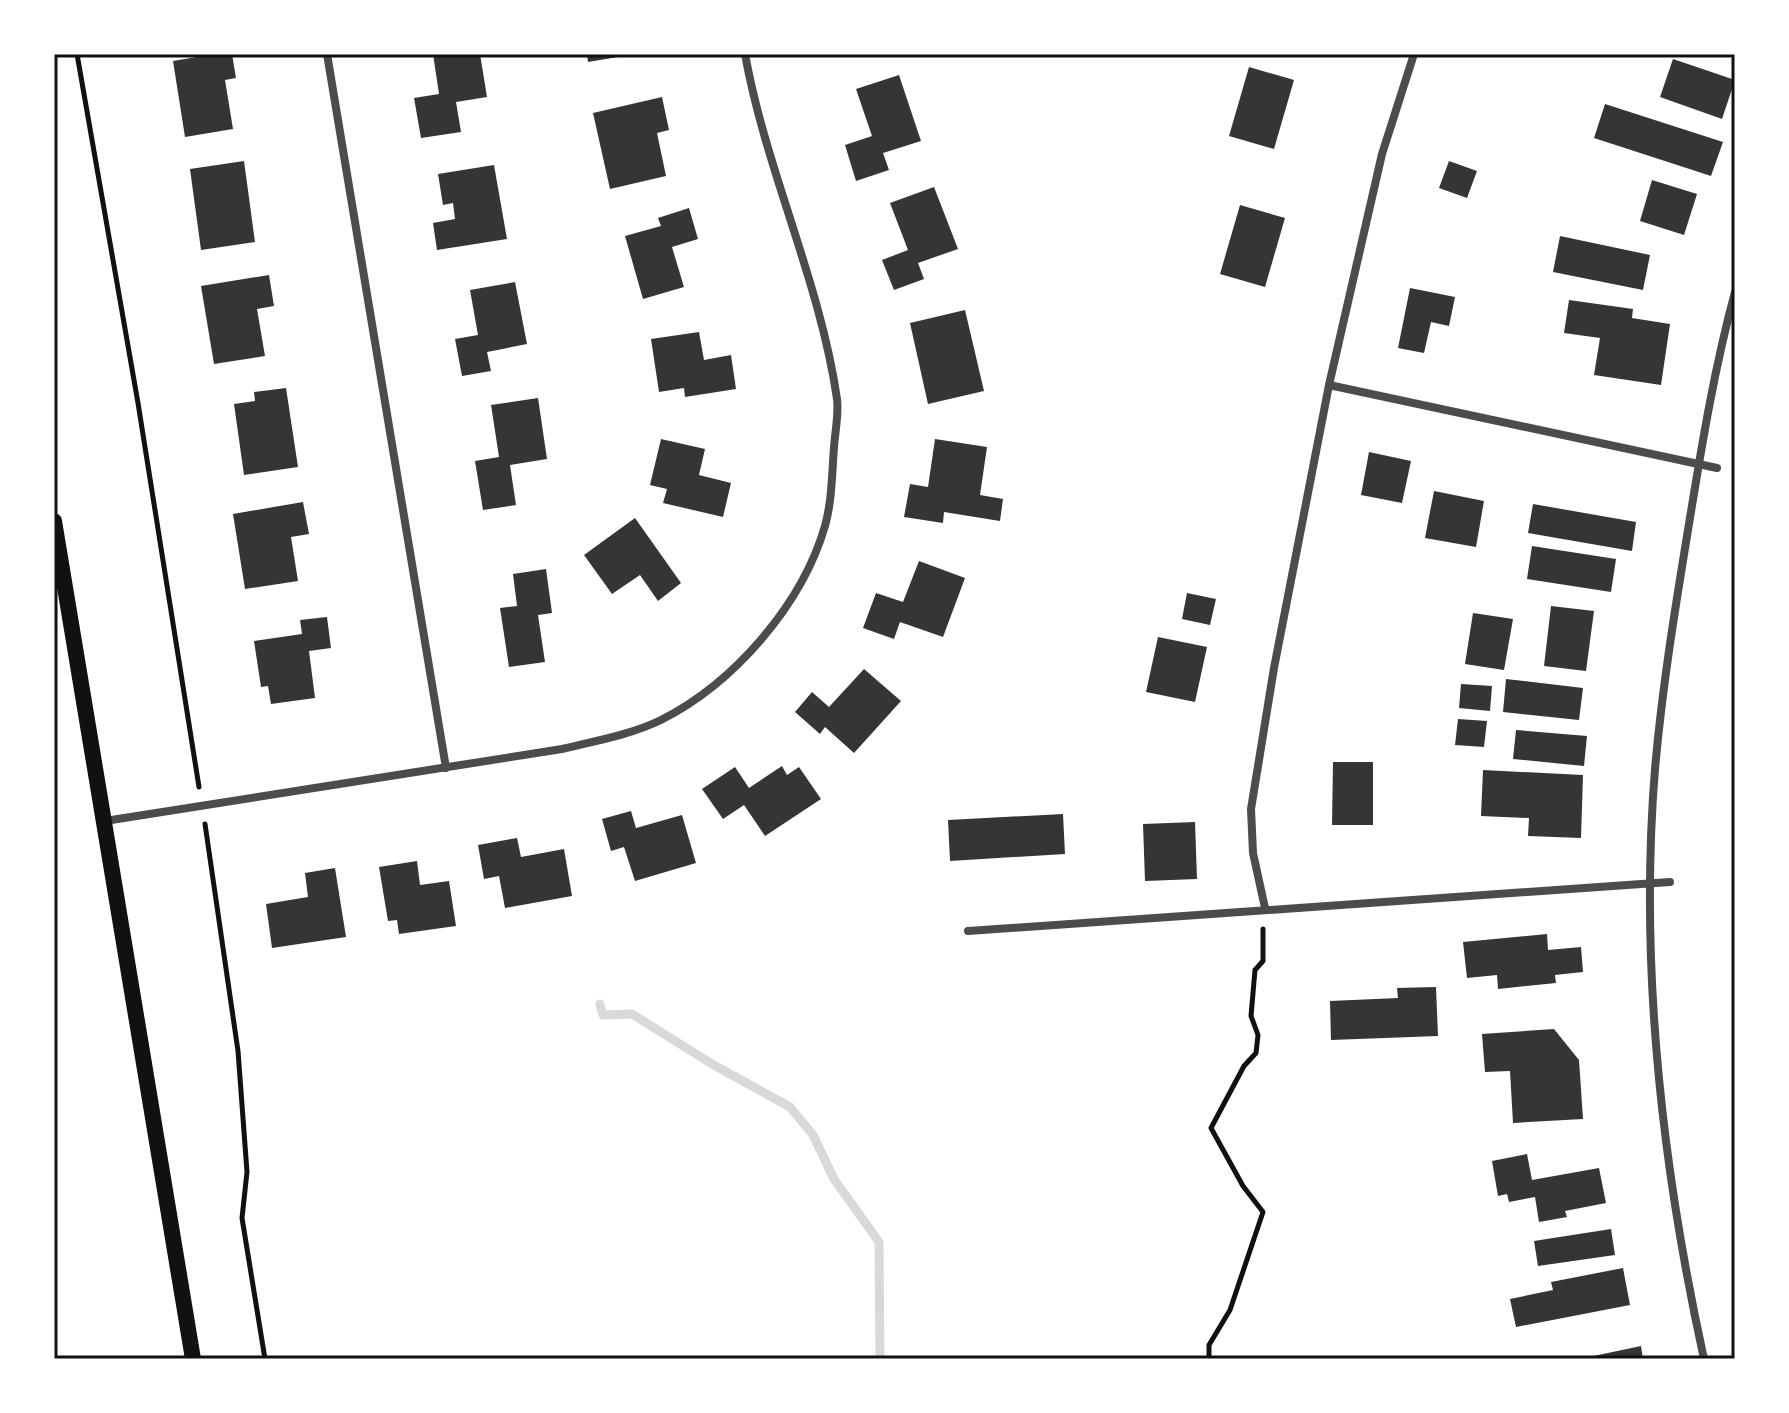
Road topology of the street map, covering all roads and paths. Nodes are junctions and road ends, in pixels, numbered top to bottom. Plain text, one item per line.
1 (77, 54) edge
2 (327, 54) edge
3 (745, 54) edge
4 (1414, 54) edge
5 (1735, 292) edge
6 (1329, 385) junction
7 (1699, 464) junction
8 (1717, 468) dead end
9 (54, 521) edge
10 (446, 768) junction
11 (202, 807) junction
12 (105, 821) junction
13 (1670, 882) dead end
14 (1651, 884) junction
15 (1265, 908) junction
16 (968, 931) dead end
17 (193, 1359) edge
18 (265, 1359) edge
19 (1209, 1359) edge
20 (1704, 1359) edge

1 - 11 path
2 - 10 street
3 - 10 street
4 - 6 street
5 - 7 street
6 - 7 street
6 - 15 street
7 - 8 street
7 - 14 street
9 - 12 main road
10 - 11 street
11 - 12 street
11 - 18 path
12 - 17 main road
13 - 14 street
14 - 15 street
14 - 20 street
15 - 16 street
15 - 19 path

